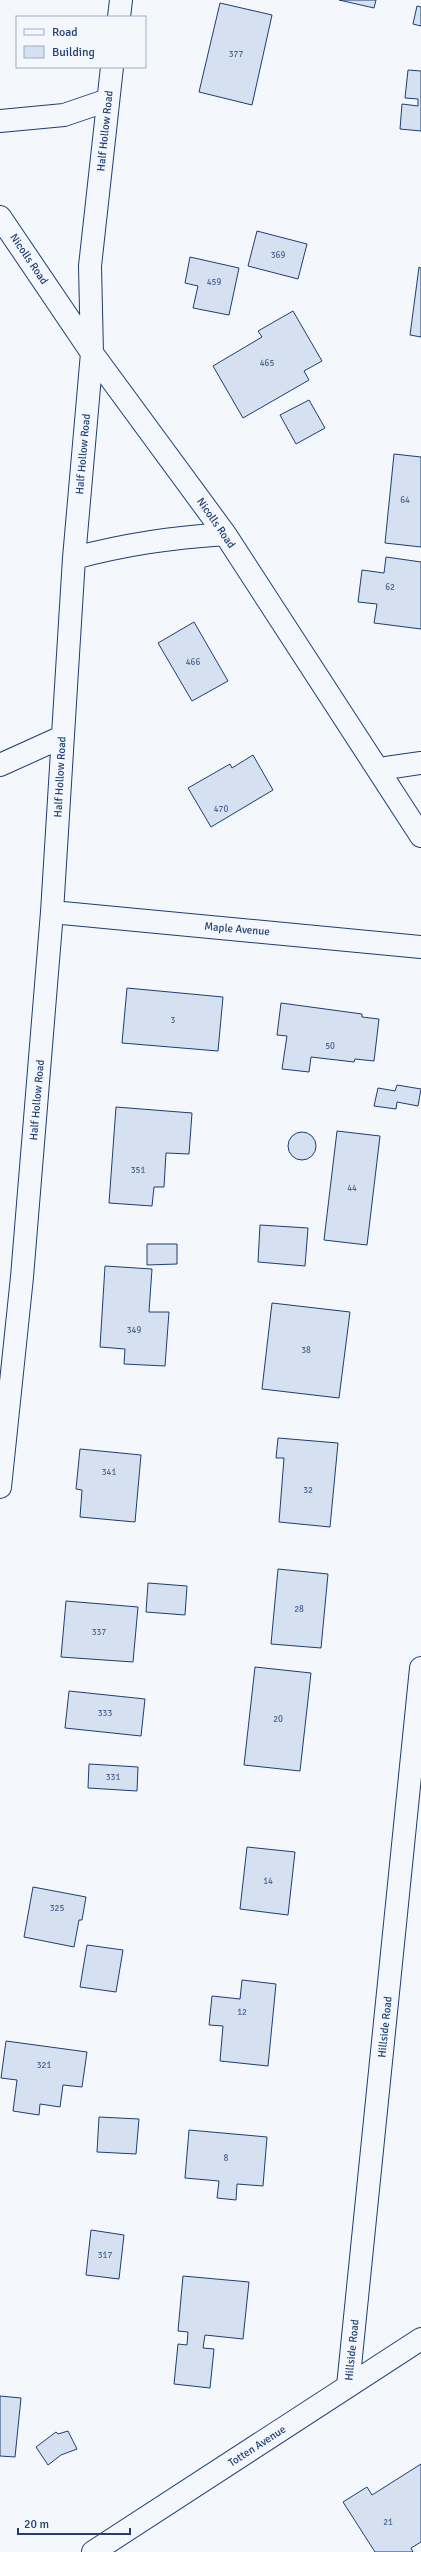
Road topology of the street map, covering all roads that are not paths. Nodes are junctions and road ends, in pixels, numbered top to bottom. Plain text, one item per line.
1 (121, 0) edge
2 (119, 16) edge
3 (112, 68) edge
4 (108, 100) junction
5 (0, 121) edge
6 (0, 217) edge
7 (92, 353) junction
8 (225, 534) junction
9 (74, 558) junction
10 (62, 737) junction
11 (421, 763) edge
12 (0, 765) edge
13 (379, 769) junction
14 (421, 836) edge
15 (52, 912) junction
16 (421, 947) edge
17 (0, 1487) edge
18 (421, 1668) edge
19 (421, 2339) edge
20 (348, 2386) junction
21 (93, 2552) edge

1 - 2 street
3 - 4 street, Half Hollow Road
4 - 5 street
4 - 7 street, Half Hollow Road
6 - 7 street, Nicolls Road
7 - 8 street, Nicolls Road
7 - 9 street, Half Hollow Road
8 - 9 street
8 - 13 street, Nicolls Road
9 - 10 street, Half Hollow Road
10 - 12 street
10 - 15 street, Half Hollow Road
11 - 13 street
13 - 14 street, Nicolls Road
15 - 16 street, Maple Avenue
15 - 17 street, Half Hollow Road
18 - 20 street, Hillside Road
19 - 20 street, Totten Avenue
20 - 21 street, Totten Avenue

